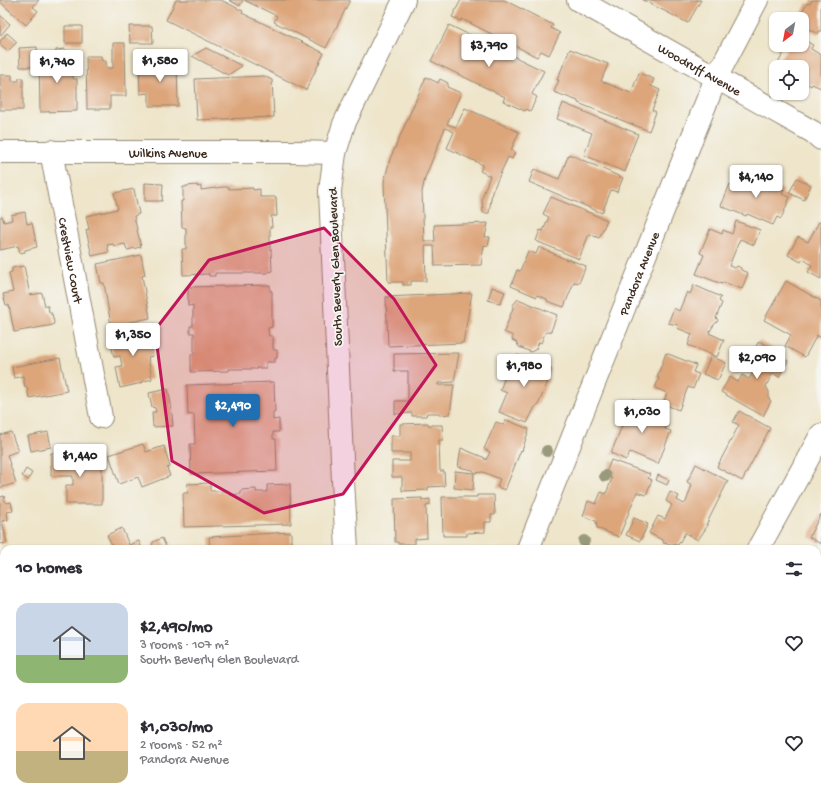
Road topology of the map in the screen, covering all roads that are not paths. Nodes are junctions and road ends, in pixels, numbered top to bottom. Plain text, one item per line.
1 (404, 0) edge
2 (578, 0) edge
3 (757, 0) edge
4 (716, 78) junction
5 (821, 139) edge
6 (0, 152) edge
7 (51, 152) junction
8 (335, 153) junction
9 (100, 417) dead end
10 (821, 435) edge
11 (348, 545) edge
12 (530, 545) edge
13 (760, 545) edge

1 - 8 street, South Beverly Glen Boulevard
2 - 4 street, Woodruff Avenue
3 - 4 street, Pandora Avenue
4 - 5 street, Woodruff Avenue
4 - 12 street, Pandora Avenue
6 - 7 street, Wilkins Avenue
7 - 8 street, Wilkins Avenue
7 - 9 street, Crestview Court
8 - 11 street, South Beverly Glen Boulevard
10 - 13 street

